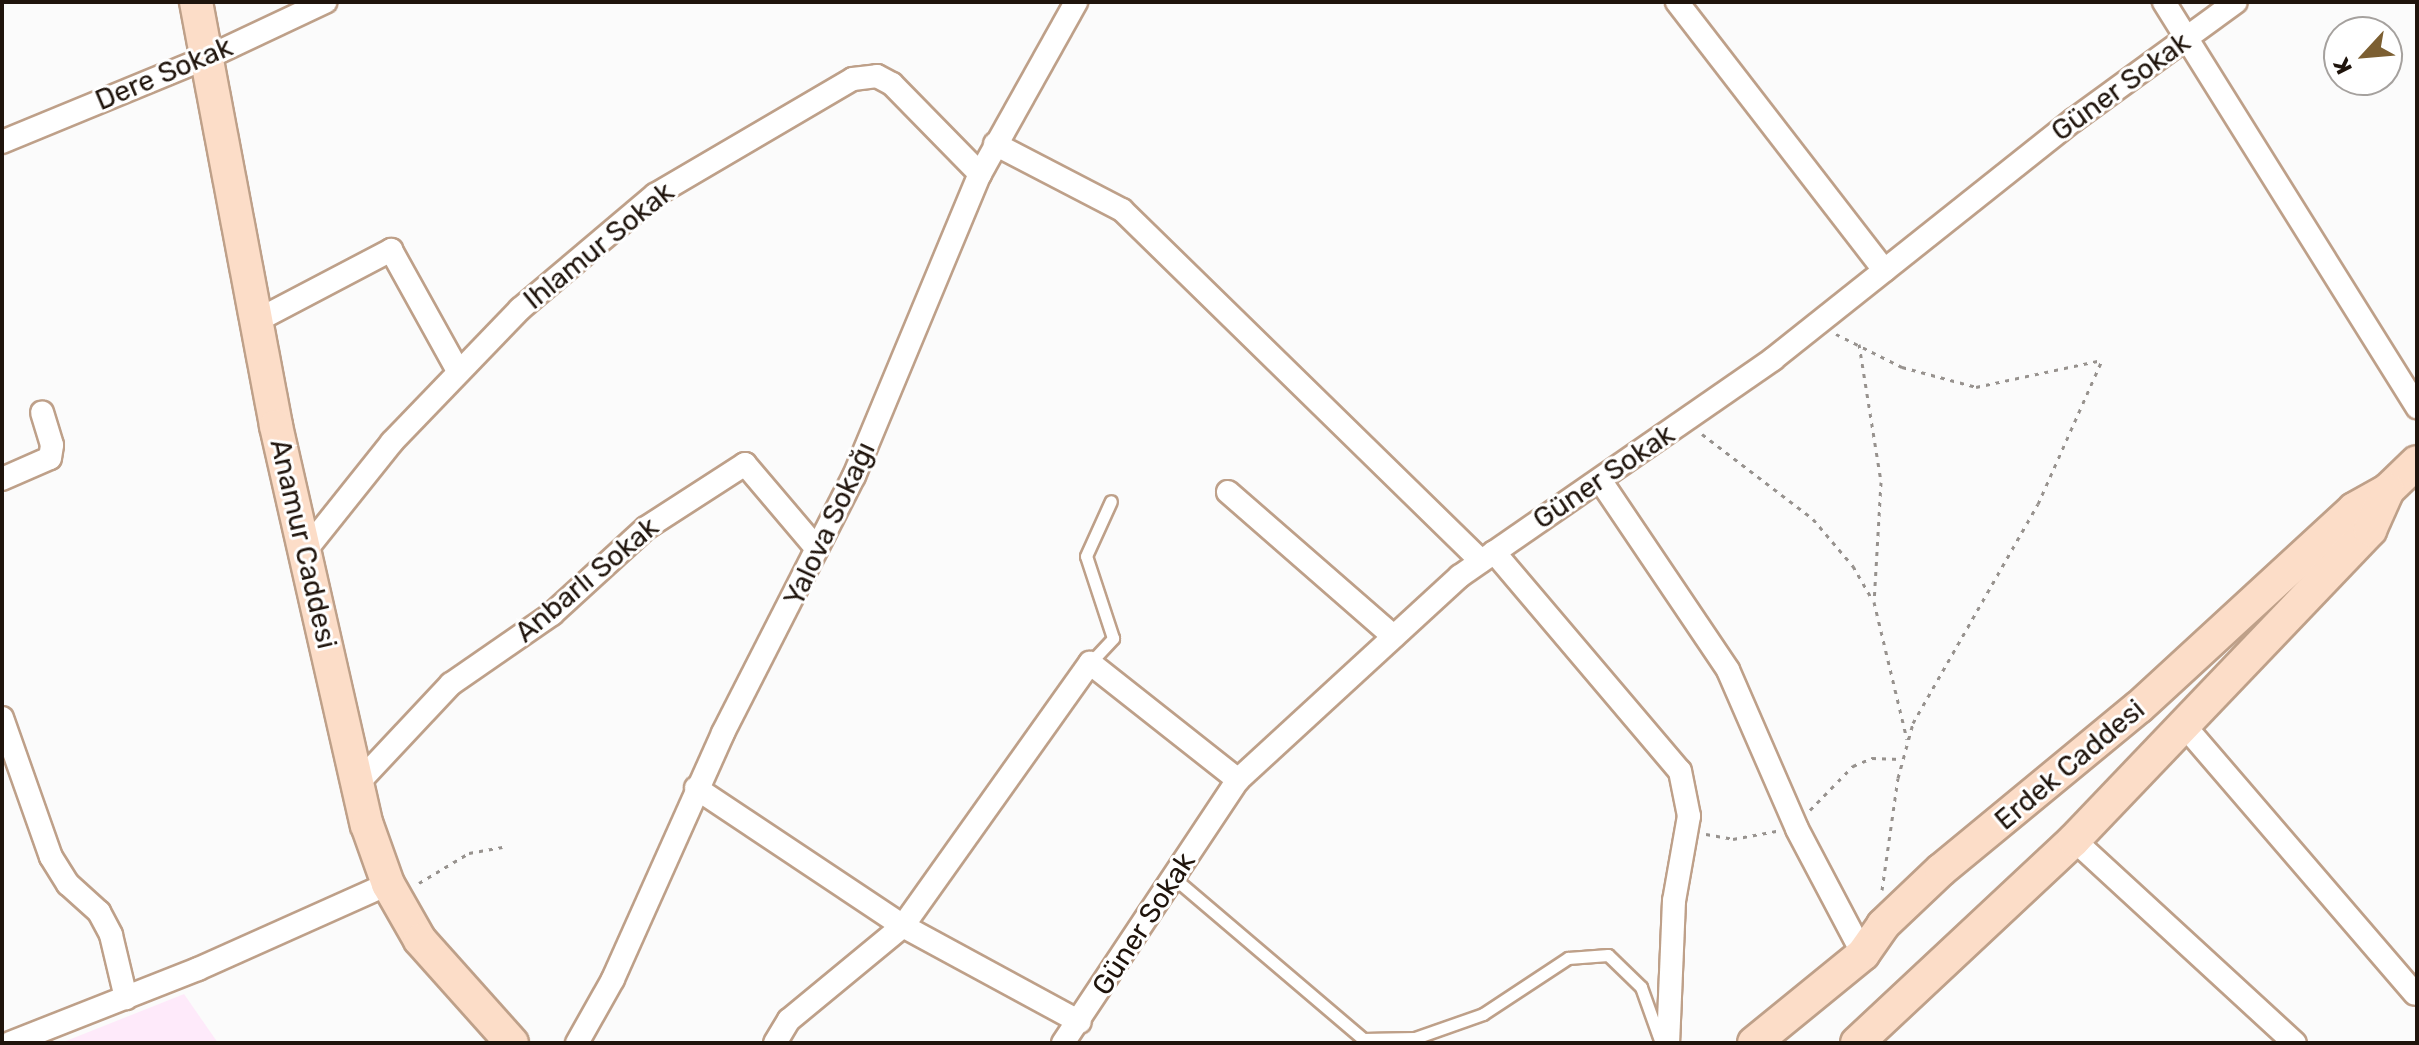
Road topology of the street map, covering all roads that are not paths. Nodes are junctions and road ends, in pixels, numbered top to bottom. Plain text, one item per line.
1 (196, 2) edge
2 (1076, 2) edge
3 (1677, 2) edge
4 (2164, 2) edge
5 (2236, 2) edge
6 (320, 3) edge
7 (2185, 39) junction
8 (206, 58) junction
9 (2, 142) edge
10 (995, 144) junction
11 (980, 174) junction
12 (1884, 270) junction
13 (256, 321) junction
14 (458, 371) junction
15 (2417, 407) edge
16 (42, 412) dead end
17 (2417, 462) edge
18 (2, 479) edge
19 (1600, 480) junction
20 (2388, 490) junction
21 (1228, 492) dead end
22 (1111, 501) dead end
23 (817, 549) junction
24 (305, 551) junction
25 (1488, 557) junction
26 (1394, 637) junction
27 (1090, 663) junction
28 (2, 718) edge
29 (2182, 723) junction
30 (1238, 780) junction
31 (358, 783) junction
32 (696, 788) junction
33 (2074, 840) junction
34 (1174, 878) junction
35 (392, 891) junction
36 (903, 926) junction
37 (1863, 954) junction
38 (2415, 994) dead end
39 (126, 998) junction
40 (1080, 1022) junction
41 (1392, 1041) edge
42 (10, 1043) edge
43 (512, 1043) edge
44 (577, 1043) edge
45 (775, 1043) edge
46 (1063, 1043) edge
47 (1661, 1043) edge
48 (1668, 1043) edge
49 (1754, 1043) edge
50 (1857, 1043) edge
51 (2295, 1043) edge

1 - 8 street, Anamur Caddesi
2 - 10 street, Yalova Sokağı
3 - 12 street
4 - 7 street
5 - 7 street, Güner Sokak
6 - 8 street, Dere Sokak
7 - 12 street, Güner Sokak
7 - 15 street
8 - 9 street, Dere Sokak
8 - 13 street, Anamur Caddesi
10 - 11 street, Yalova Sokağı
10 - 25 street
11 - 14 street, Ihlamur Sokak
11 - 23 street, Yalova Sokağı
12 - 19 street, Güner Sokak
13 - 14 street
13 - 24 street, Anamur Caddesi
14 - 24 street, Ihlamur Sokak
16 - 18 street
17 - 20 street, Erdek Caddesi
19 - 25 street, Güner Sokak
19 - 37 street
20 - 29 street, Erdek Caddesi
20 - 37 street, Erdek Caddesi
21 - 26 street
22 - 27 lane
23 - 31 street, Anbarlı Sokak
23 - 32 street, Yalova Sokağı
24 - 31 street, Anamur Caddesi
25 - 26 street, Güner Sokak
25 - 48 street
26 - 30 street, Güner Sokak
27 - 30 street
27 - 36 street
28 - 39 street
29 - 33 street, Erdek Caddesi
29 - 38 street
30 - 34 street, Güner Sokak
31 - 35 street, Anamur Caddesi
32 - 36 street
32 - 44 street, Yalova Sokağı
33 - 50 street, Erdek Caddesi
33 - 51 street
34 - 40 street, Güner Sokak
34 - 41 lane
35 - 39 street
35 - 43 street, Anamur Caddesi
36 - 40 street
36 - 45 street
37 - 49 street, Erdek Caddesi
39 - 42 street
40 - 46 street, Güner Sokak
41 - 47 lane

